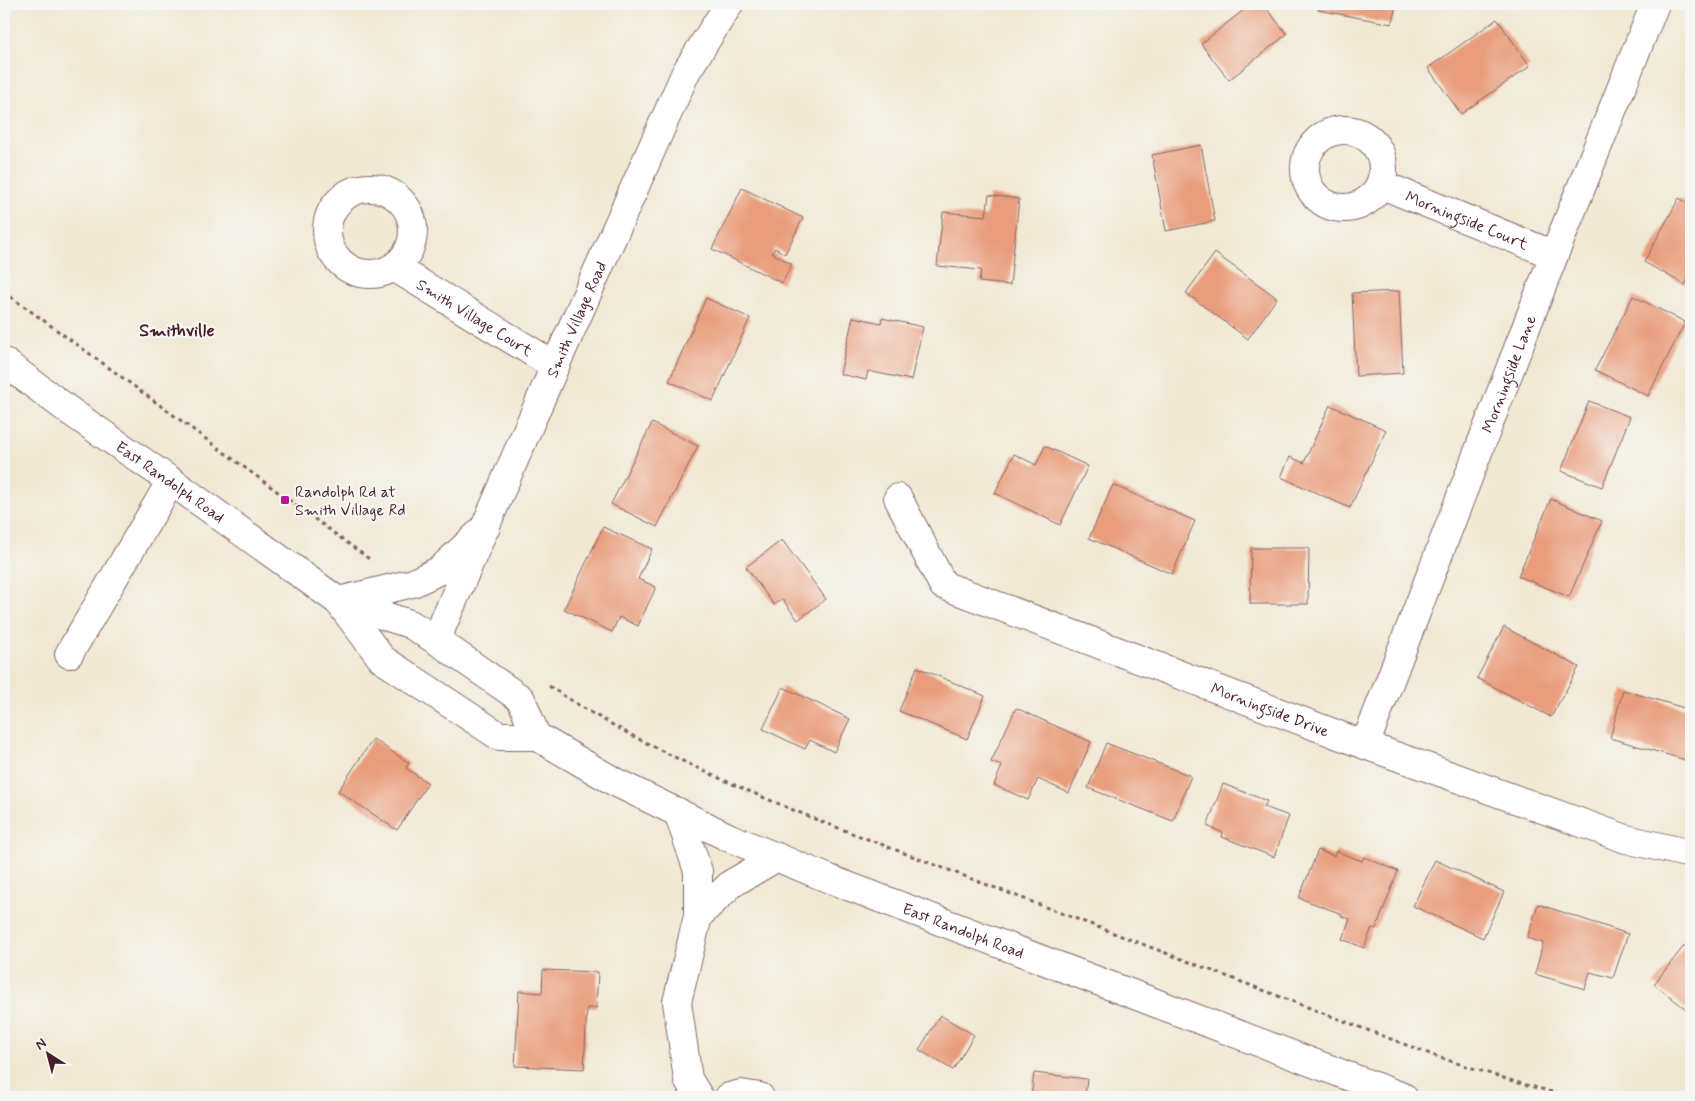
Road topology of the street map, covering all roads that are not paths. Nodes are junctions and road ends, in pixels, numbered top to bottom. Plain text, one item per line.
1 (1655, 4) edge
2 (724, 5) edge
3 (1380, 184) dead end
4 (1554, 255) junction
5 (394, 266) dead end
6 (4, 362) edge
7 (555, 366) junction
8 (172, 480) junction
9 (898, 498) dead end
10 (486, 527) junction
11 (338, 601) junction
12 (436, 640) junction
13 (68, 654) dead end
14 (536, 736) junction
15 (1365, 745) junction
16 (678, 812) junction
17 (1691, 854) edge
18 (777, 857) junction
19 (698, 916) junction
20 (699, 1097) edge
21 (729, 1097) edge
22 (760, 1097) edge
23 (1403, 1097) edge

1 - 4 street, Morningside Lane
2 - 7 street, Smith Village Road
3 - 4 street, Morningside Court
4 - 15 street, Morningside Lane
5 - 7 street, Smith Village Court
6 - 8 street, East Randolph Road
7 - 10 street, Smith Village Road
8 - 11 street, East Randolph Road
8 - 13 street
9 - 15 street, Morningside Drive
10 - 11 street
10 - 12 street, Smith Village Road
11 - 12 street, East Randolph Road
11 - 14 street, East Randolph Road
12 - 14 street, East Randolph Road
14 - 16 street, East Randolph Road
15 - 17 street, Morningside Drive
16 - 18 street, East Randolph Road
16 - 19 street
18 - 19 street
18 - 23 street, East Randolph Road
19 - 20 street
21 - 22 street

